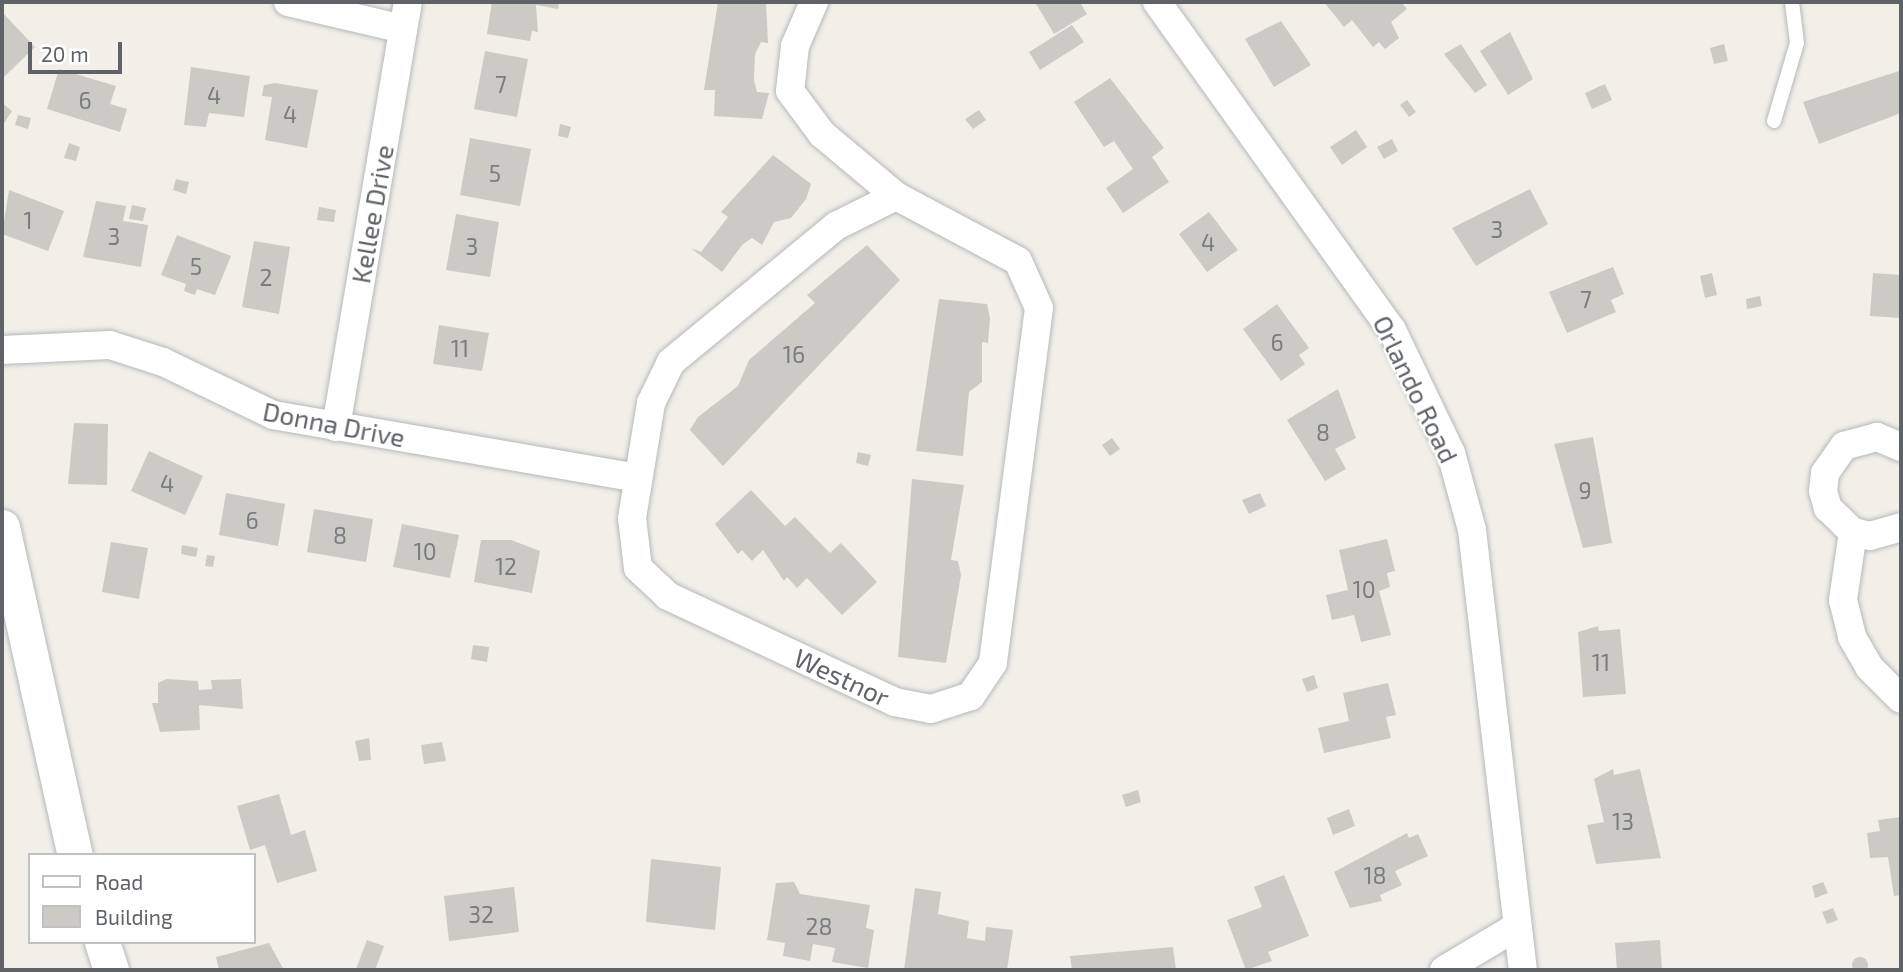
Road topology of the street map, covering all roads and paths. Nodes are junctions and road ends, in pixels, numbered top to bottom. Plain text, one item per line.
1 (288, 2) edge
2 (814, 2) edge
3 (1157, 2) edge
4 (1793, 2) edge
5 (405, 15) edge
6 (1774, 121) dead end
7 (896, 196) junction
8 (2, 349) edge
9 (336, 427) junction
10 (1901, 447) edge
11 (636, 478) junction
12 (2, 527) edge
13 (1901, 527) edge
14 (1853, 532) junction
15 (1901, 699) edge
16 (75, 853) edge
17 (1516, 927) junction
18 (103, 944) edge
19 (111, 970) edge
20 (1444, 970) edge
21 (1523, 970) edge

1 - 5 street
2 - 7 street, Westnor
3 - 17 street, Orlando Road
4 - 6 lane
5 - 9 street, Kellee Drive
7 - 11 street, Westnor
7 - 11 street, Westnor
8 - 9 street, Donna Drive
9 - 11 street, Donna Drive
10 - 14 street
12 - 16 street
13 - 14 street
14 - 15 street
17 - 20 street
17 - 21 street, Orlando Road
18 - 19 street

